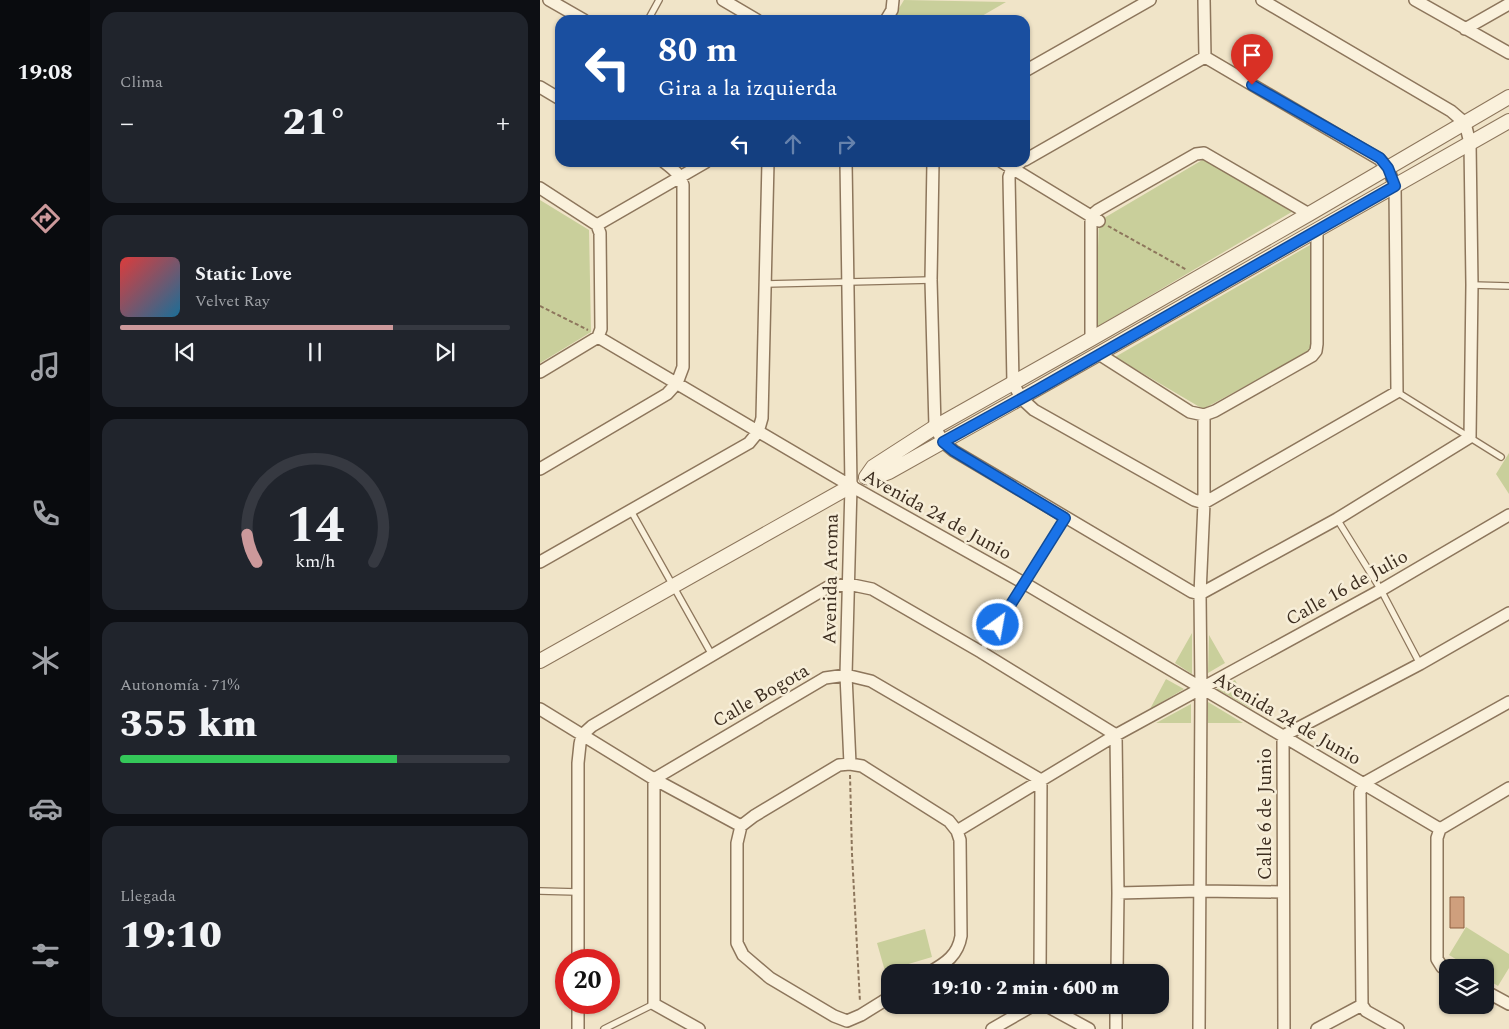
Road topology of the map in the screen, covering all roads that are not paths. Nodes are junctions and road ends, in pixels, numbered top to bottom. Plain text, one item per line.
1 (549, 0) edge
2 (659, 0) edge
3 (722, 0) edge
4 (893, 0) edge
5 (1150, 0) edge
6 (1204, 0) edge
7 (1262, 0) edge
8 (1415, 0) edge
9 (1509, 4) edge
10 (575, 15) edge
11 (651, 15) edge
12 (748, 15) edge
13 (889, 15) edge
14 (1465, 30) junction
15 (1509, 53) edge
16 (1204, 57) junction
17 (1030, 68) edge
18 (540, 86) edge
19 (555, 96) edge
20 (1509, 97) edge
21 (1509, 121) edge
22 (1465, 123) junction
23 (1470, 143) junction
24 (1030, 157) edge
25 (672, 167) edge
26 (698, 167) edge
27 (768, 167) edge
28 (846, 167) edge
29 (933, 167) edge
30 (1011, 167) edge
31 (1017, 167) edge
32 (1388, 168) junction
33 (681, 177) junction
34 (1395, 186) junction
35 (540, 188) edge
36 (1310, 214) junction
37 (1095, 219) junction
38 (598, 225) junction
39 (1317, 230) junction
40 (931, 280) junction
41 (849, 282) junction
42 (766, 284) junction
43 (1472, 285) junction
44 (1509, 286) edge
45 (598, 337) junction
46 (1091, 339) junction
47 (1099, 354) junction
48 (540, 372) edge
49 (677, 383) junction
50 (1013, 383) junction
51 (1397, 392) junction
52 (1021, 398) junction
53 (1204, 415) junction
54 (935, 427) junction
55 (758, 432) junction
56 (1470, 437) junction
57 (943, 442) junction
58 (1501, 457) dead end
59 (540, 469) edge
60 (866, 477) junction
61 (851, 486) junction
62 (1204, 503) junction
63 (632, 511) junction
64 (1509, 515) edge
65 (1065, 518) junction
66 (1337, 519) junction
67 (540, 562) edge
68 (848, 584) junction
69 (1024, 584) junction
70 (673, 586) junction
71 (1381, 590) junction
72 (1200, 594) junction
73 (1509, 613) edge
74 (980, 652) junction
75 (712, 655) junction
76 (540, 661) edge
77 (1420, 664) junction
78 (846, 675) junction
79 (1202, 689) junction
80 (1509, 702) edge
81 (540, 709) edge
82 (582, 735) junction
83 (1116, 735) junction
84 (1283, 736) junction
85 (850, 764) junction
86 (654, 779) junction
87 (1041, 780) junction
88 (1364, 783) junction
89 (1509, 788) edge
90 (741, 826) junction
91 (1440, 829) junction
92 (957, 831) junction
93 (1199, 890) junction
94 (540, 891) edge
95 (577, 892) junction
96 (1282, 892) junction
97 (1118, 893) junction
98 (578, 949) edge
99 (1439, 962) edge
100 (944, 964) edge
101 (1040, 964) edge
102 (1117, 964) edge
103 (1494, 996) edge
104 (881, 1003) edge
105 (654, 1004) junction
106 (1362, 1004) junction
107 (1509, 1004) edge
108 (578, 1014) edge
109 (1018, 1014) edge
110 (1062, 1014) edge
111 (1116, 1014) edge
112 (847, 1025) edge
113 (578, 1029) edge
114 (604, 1029) edge
115 (698, 1029) edge
116 (992, 1029) edge
117 (1089, 1029) edge
118 (1116, 1029) edge
119 (1199, 1029) edge
120 (1284, 1029) edge
121 (1317, 1029) edge
122 (1398, 1029) edge

1 - 10 street
2 - 11 lane
3 - 12 street
4 - 13 street
5 - 17 street
6 - 16 street
7 - 22 street
8 - 14 street
9 - 14 street
14 - 15 street
16 - 24 street
16 - 32 street
18 - 19 street
20 - 22 street
21 - 23 street
22 - 23 street
22 - 32 street
23 - 34 street
23 - 43 street
25 - 33 street
26 - 33 street
27 - 42 street
28 - 41 street, Avenida Aroma
29 - 40 street
30 - 50 street
31 - 37 street
32 - 34 street
32 - 36 street
33 - 38 street
33 - 49 street
34 - 39 street
34 - 51 street
35 - 38 street
36 - 37 street
36 - 46 street
37 - 46 street
38 - 45 street
39 - 47 street
39 - 53 street
40 - 41 lane
40 - 54 street
41 - 42 lane
41 - 61 street, Avenida Aroma
42 - 55 street
43 - 44 lane
43 - 56 street
45 - 48 street
45 - 49 street, Avenida 24 de Junio
46 - 50 street
47 - 52 street
47 - 53 street
49 - 55 street, Avenida 24 de Junio
49 - 59 street
50 - 52 street
50 - 54 street
51 - 56 lane
51 - 62 street
52 - 57 street
52 - 62 street
53 - 62 street
54 - 57 street
54 - 60 street
55 - 61 street, Avenida 24 de Junio
55 - 63 street
56 - 58 lane
56 - 66 street
57 - 60 street
57 - 65 street
60 - 61 street
61 - 68 street, Avenida Aroma
61 - 69 street, Avenida 24 de Junio
61 - 70 street
62 - 72 street
63 - 67 street
63 - 70 lane
64 - 71 street, Calle 16 de Julio
65 - 69 lane
65 - 72 street
66 - 71 lane
66 - 72 street
68 - 74 street
68 - 75 street
68 - 78 street, Avenida Aroma
69 - 74 lane
69 - 79 street, Avenida 24 de Junio
70 - 75 lane
70 - 76 street
71 - 77 lane
71 - 79 street, Calle 16 de Julio
72 - 79 street
73 - 77 street, Calle 6 de Junio
74 - 83 street
75 - 82 street
77 - 84 street, Calle 6 de Junio
78 - 85 street, Avenida Aroma
78 - 86 street, Calle Bogota
78 - 87 street, Calle Bogota
79 - 83 street, Calle 16 de Julio
79 - 84 street, Avenida 24 de Junio
79 - 93 street
80 - 88 street
81 - 82 street
82 - 86 street
82 - 95 street
83 - 87 street, Calle 16 de Julio
83 - 97 street
84 - 88 street, Avenida 24 de Junio
84 - 96 street, Calle 6 de Junio
85 - 90 street
85 - 92 street
86 - 90 street
86 - 105 street
87 - 92 street, Calle 16 de Julio
87 - 101 street
88 - 91 street, Avenida 24 de Junio
88 - 106 street
89 - 91 street
90 - 112 street
91 - 99 street
92 - 100 street
93 - 96 street
93 - 97 street
93 - 119 street
94 - 95 lane
95 - 98 street
96 - 120 street, Calle 6 de Junio
97 - 102 street
103 - 107 street
104 - 112 street
105 - 114 lane
105 - 115 street
106 - 121 street
106 - 122 street
108 - 113 street
109 - 116 street
110 - 117 street
111 - 118 street

